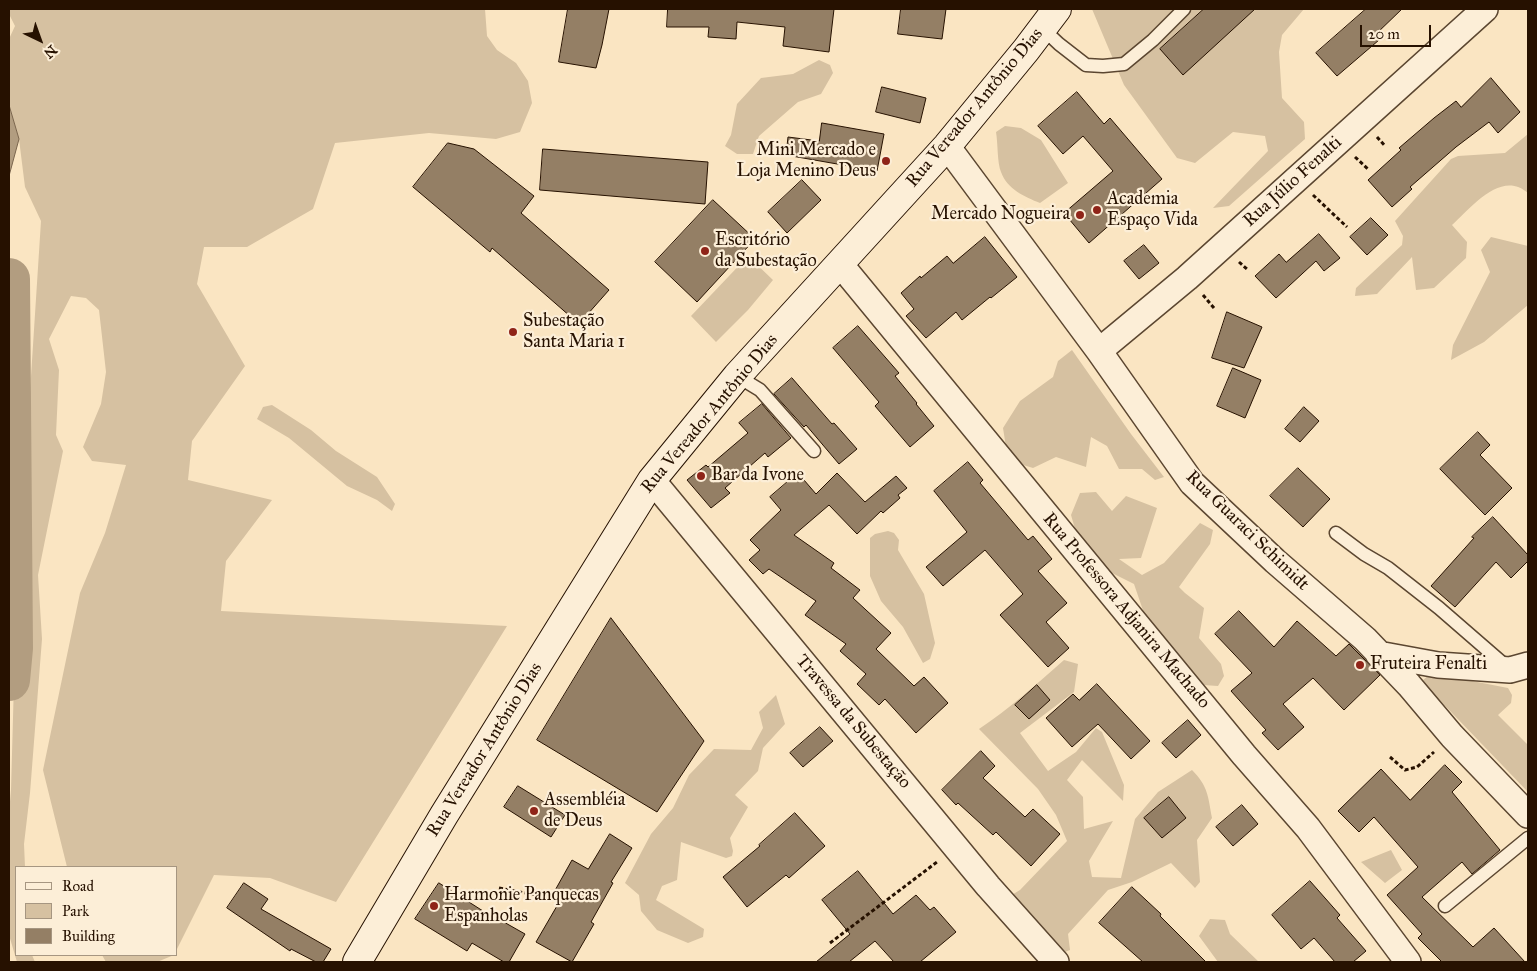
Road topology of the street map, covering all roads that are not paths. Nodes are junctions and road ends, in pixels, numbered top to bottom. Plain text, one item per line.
1 (1184, 9) edge
2 (1485, 9) edge
3 (1049, 18) edge
4 (947, 146) junction
5 (840, 264) junction
6 (1099, 351) junction
7 (737, 376) junction
8 (814, 451) dead end
9 (652, 480) junction
10 (1336, 533) dead end
11 (1378, 654) junction
12 (1519, 668) edge
13 (1528, 815) edge
14 (1528, 838) edge
15 (1445, 906) dead end
16 (357, 962) edge
17 (1056, 962) edge
18 (1408, 962) edge

1 - 3 lane
2 - 6 street, Rua Júlio Fenalti
3 - 4 street, Rua Vereador Antônio Dias
4 - 5 street, Rua Vereador Antônio Dias
4 - 6 street, Rua Guaraci Schimidt
5 - 7 street, Rua Vereador Antônio Dias
5 - 18 street, Rua Professora Adjanira Machado
6 - 11 street, Rua Guaraci Schimidt
7 - 8 lane
7 - 9 street, Rua Vereador Antônio Dias
9 - 16 street, Rua Vereador Antônio Dias
9 - 17 street, Travessa da Subestação
10 - 12 lane
11 - 12 street
11 - 13 street, Rua Guaraci Schimidt
14 - 15 lane

